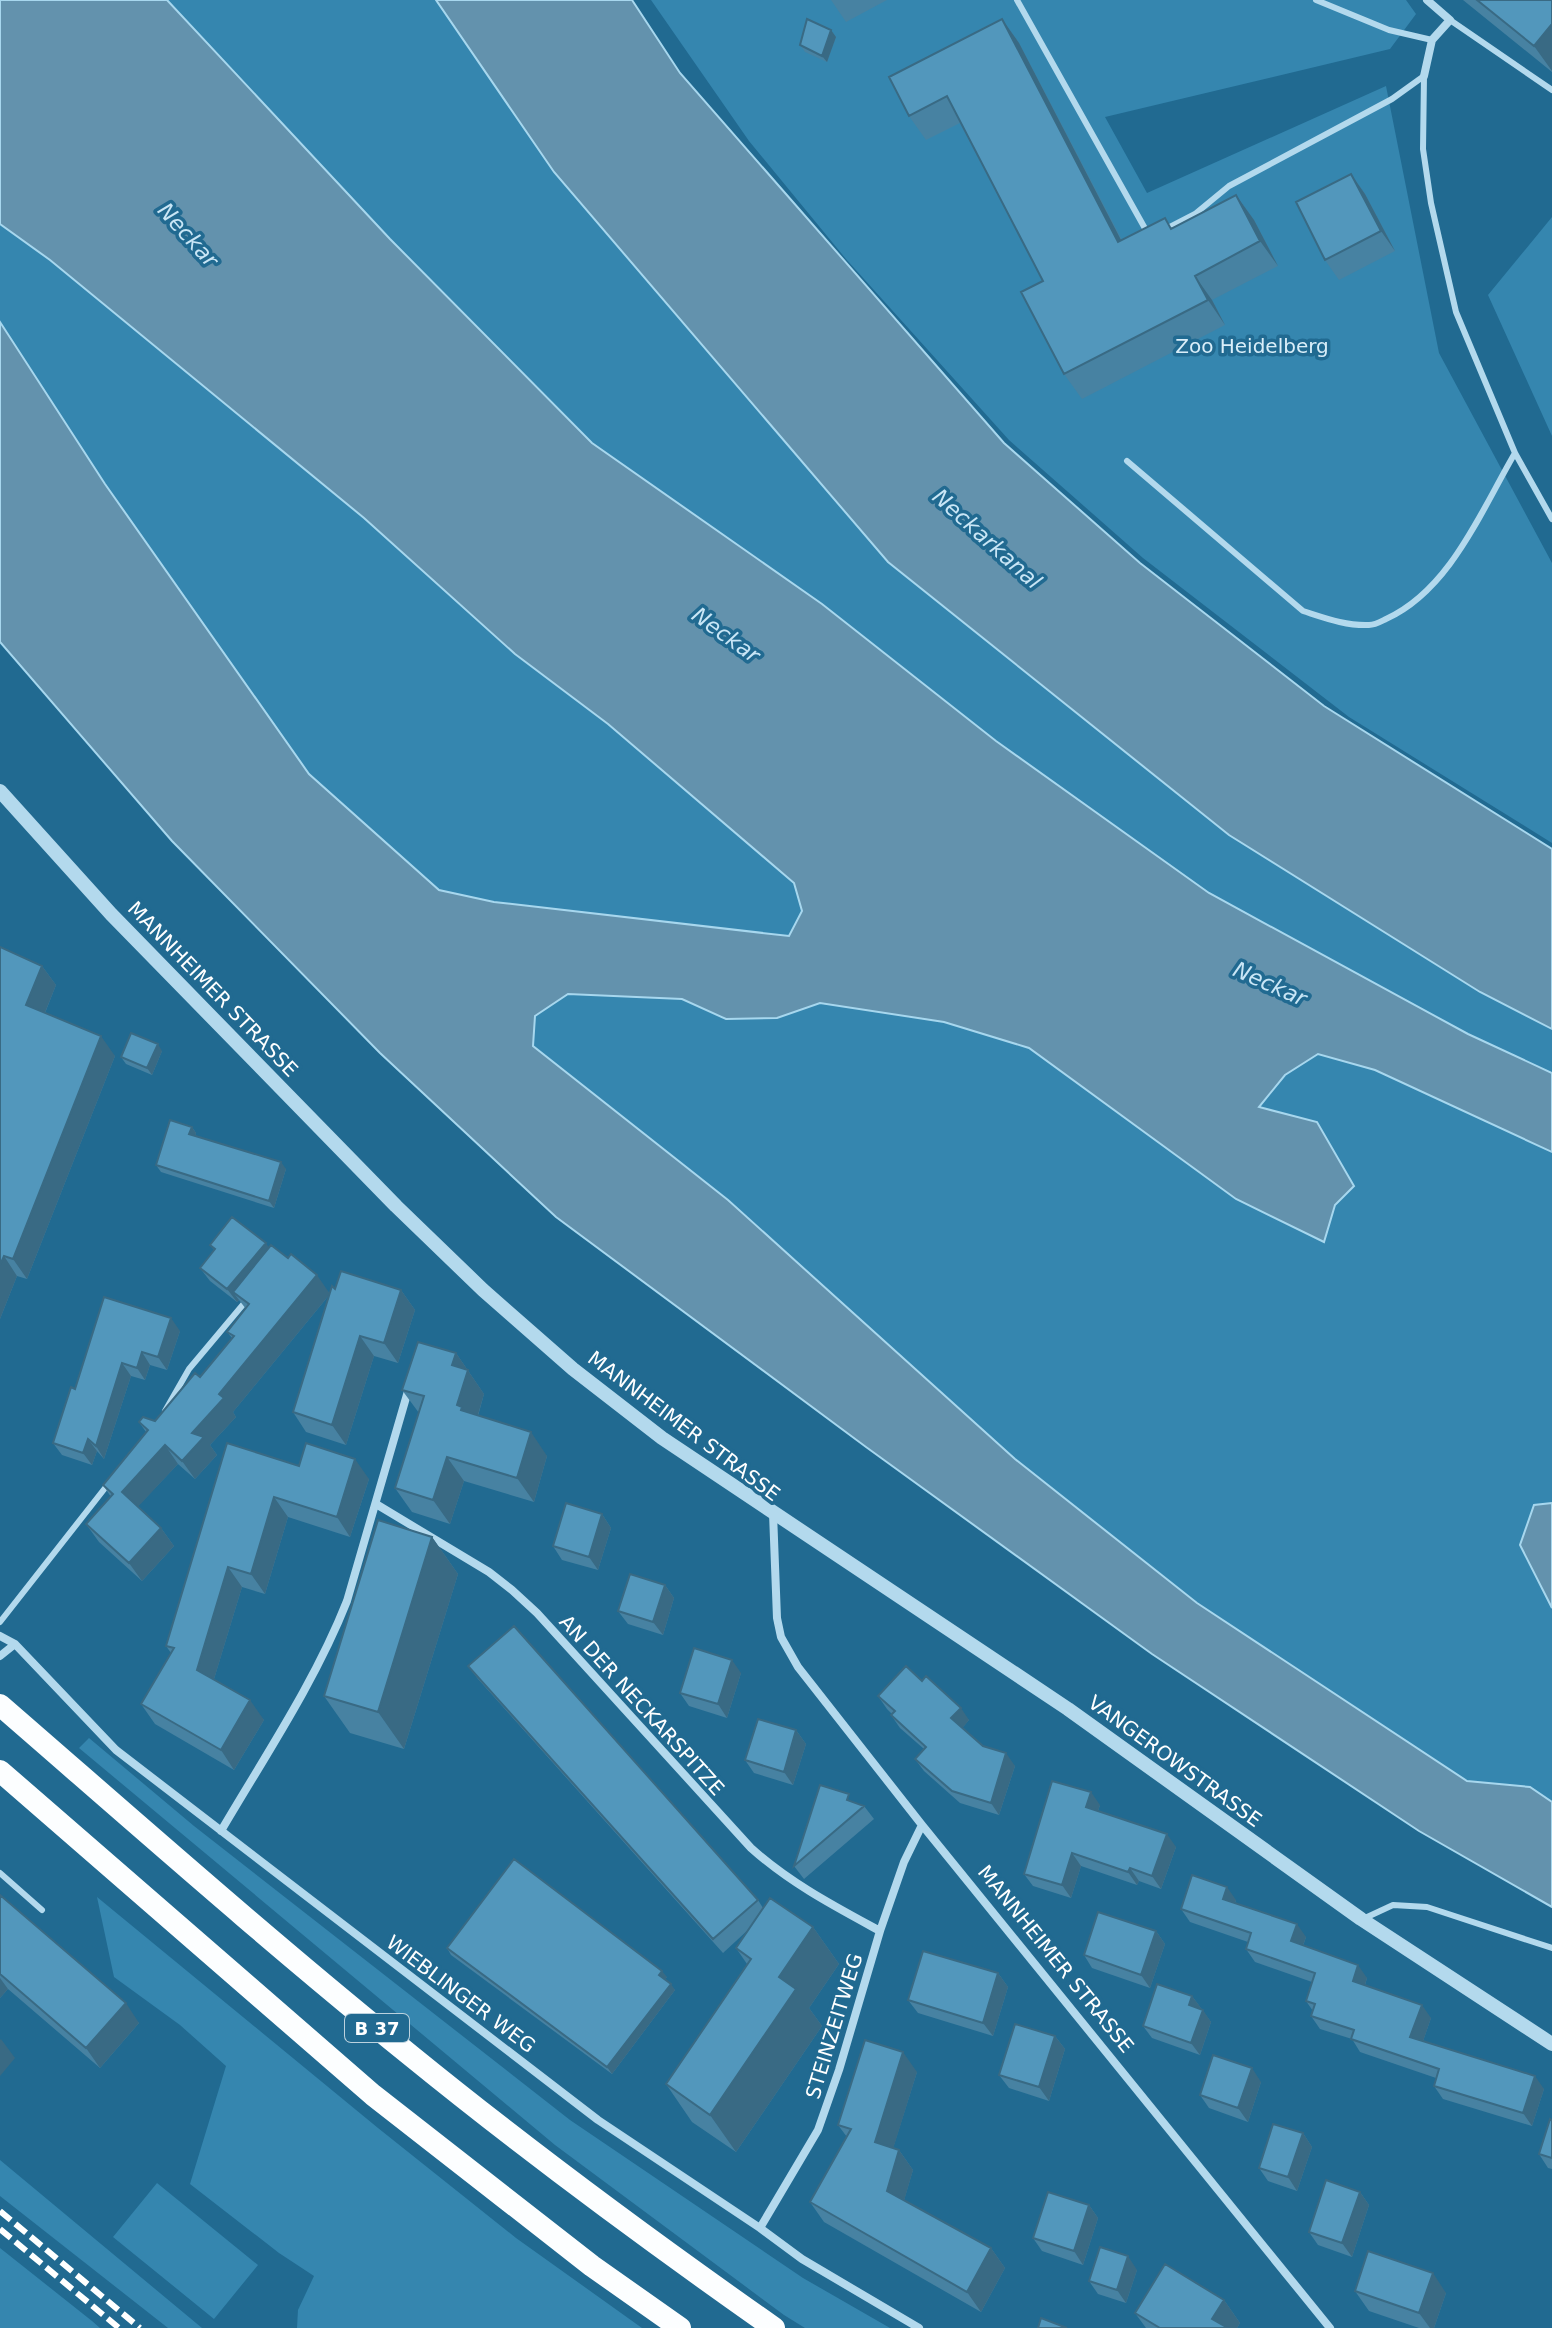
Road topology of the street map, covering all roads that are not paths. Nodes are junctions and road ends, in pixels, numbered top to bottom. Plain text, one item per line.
1 (1017, 0) edge
2 (1316, 0) edge
3 (1427, 0) edge
4 (1450, 20) junction
5 (1432, 40) junction
6 (1424, 76) junction
7 (1552, 90) edge
8 (1161, 231) edge
9 (1150, 237) edge
10 (1515, 453) junction
11 (1127, 461) dead end
12 (1552, 519) edge
13 (0, 791) edge
14 (249, 1298) edge
15 (408, 1391) edge
16 (160, 1420) edge
17 (113, 1479) edge
18 (376, 1504) junction
19 (773, 1512) junction
20 (0, 1622) edge
21 (0, 1636) edge
22 (15, 1644) junction
23 (0, 1656) edge
24 (0, 1705) edge
25 (0, 1771) edge
26 (922, 1825) junction
27 (221, 1831) junction
28 (0, 1873) edge
29 (42, 1910) dead end
30 (1361, 1919) junction
31 (880, 1931) junction
32 (1552, 1948) edge
33 (1552, 2044) edge
34 (760, 2228) junction
35 (680, 2328) edge
36 (774, 2328) edge
37 (919, 2328) edge
38 (1330, 2328) edge

1 - 9 lane
2 - 5 lane
3 - 4 street
4 - 5 street
4 - 7 lane
5 - 6 street
6 - 8 lane
6 - 10 lane
10 - 11 lane
10 - 12 lane
13 - 19 street, MANNHEIMER STRASSE
14 - 16 lane
15 - 18 street
17 - 20 lane
18 - 27 street
18 - 31 street, AN DER NECKARSPITZE
19 - 26 street, MANNHEIMER STRASSE
19 - 30 street, VANGEROWSTRASSE
21 - 22 street, WIEBLINGER WEG
22 - 23 street
22 - 27 street, WIEBLINGER WEG
24 - 36 highway, B 37
25 - 35 highway, B 37
26 - 31 street, STEINZEITWEG
26 - 38 street, MANNHEIMER STRASSE
27 - 34 street, WIEBLINGER WEG
28 - 29 lane
30 - 32 lane
30 - 33 street, VANGEROWSTRASSE
31 - 34 street, STEINZEITWEG
34 - 37 street, WIEBLINGER WEG

